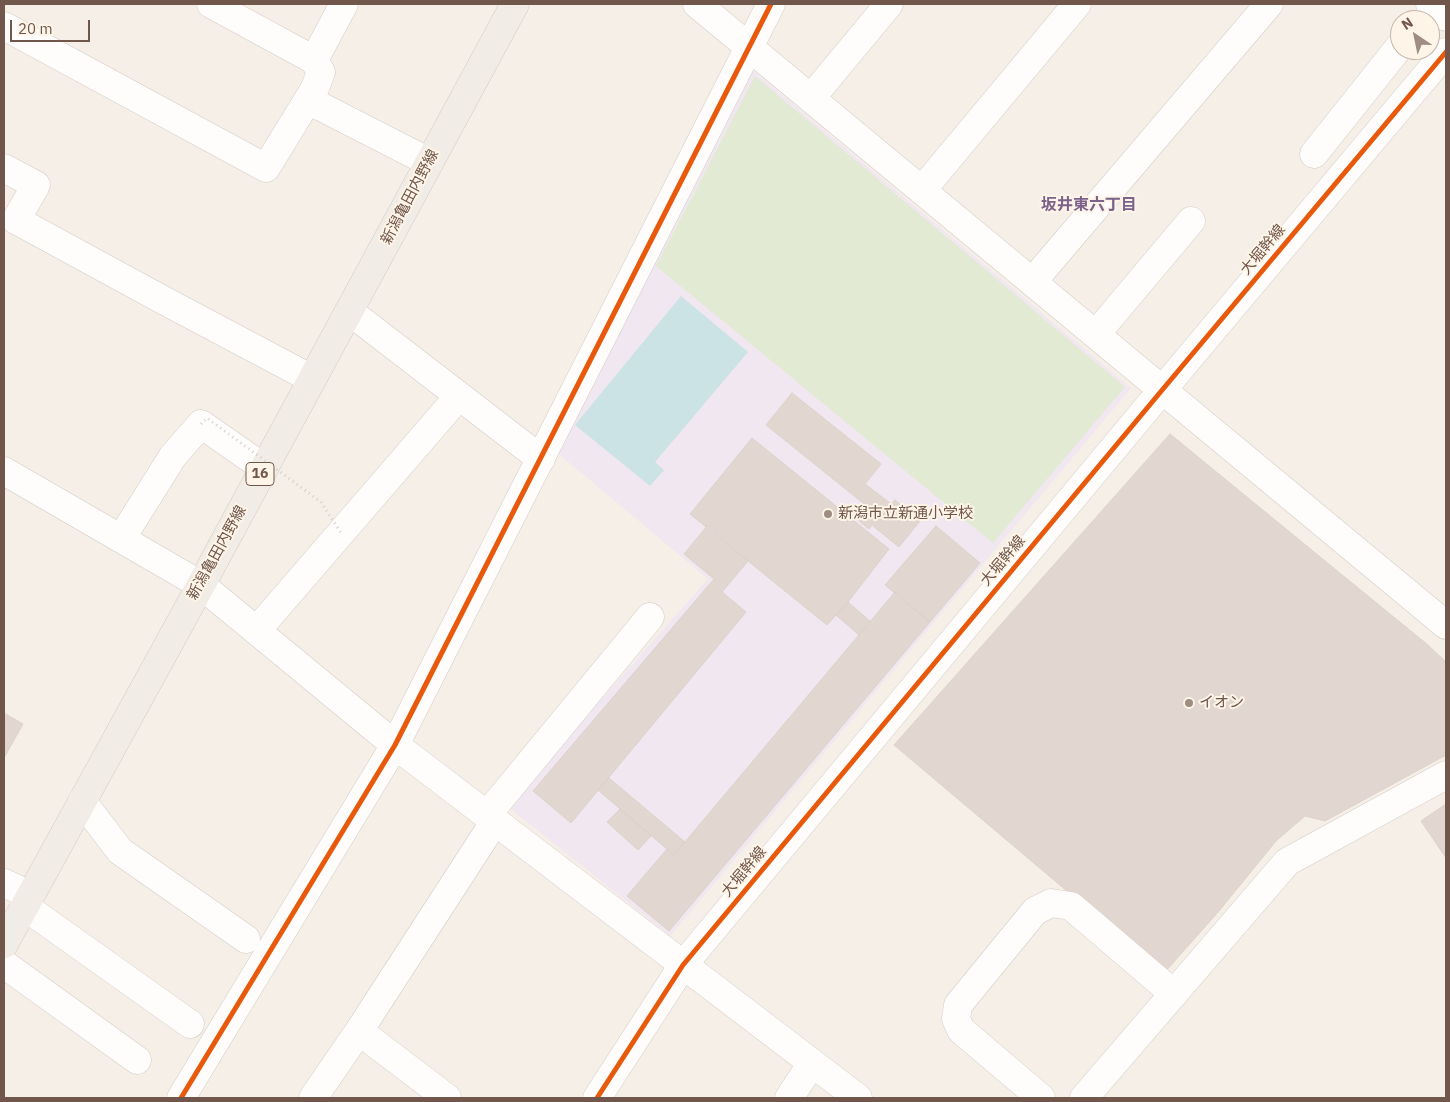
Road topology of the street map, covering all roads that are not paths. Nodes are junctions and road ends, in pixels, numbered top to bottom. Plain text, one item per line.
1 (211, 4) edge
2 (344, 4) edge
3 (515, 4) edge
4 (697, 4) edge
5 (771, 4) edge
6 (889, 4) edge
7 (1077, 4) edge
8 (1269, 4) edge
9 (4, 26) edge
10 (749, 48) junction
11 (1446, 52) edge
12 (1390, 59) edge
13 (314, 60) junction
14 (811, 98) junction
15 (308, 100) junction
16 (1314, 154) dead end
17 (429, 162) junction
18 (4, 168) edge
19 (922, 190) junction
20 (1191, 221) dead end
21 (1033, 281) junction
22 (349, 311) junction
23 (1096, 334) junction
24 (312, 380) junction
25 (1162, 389) junction
26 (459, 396) junction
27 (540, 459) junction
28 (264, 468) junction
29 (4, 471) edge
30 (121, 539) junction
31 (201, 585) junction
32 (650, 617) dead end
33 (1446, 625) edge
34 (257, 630) junction
35 (396, 745) junction
36 (1446, 775) edge
37 (82, 801) junction
38 (491, 818) junction
39 (4, 883) edge
40 (27, 901) junction
41 (246, 939) dead end
42 (4, 944) edge
43 (4, 964) edge
44 (683, 965) junction
45 (1174, 994) junction
46 (190, 1024) dead end
47 (359, 1031) junction
48 (137, 1060) dead end
49 (812, 1063) junction
50 (181, 1098) edge
51 (313, 1098) edge
52 (448, 1098) edge
53 (597, 1098) edge
54 (789, 1098) edge
55 (858, 1098) edge
56 (1041, 1098) edge
57 (1084, 1098) edge

1 - 13 street
2 - 13 street
3 - 17 main road, 新潟亀田内野線 / 16
4 - 10 street
5 - 10 street
6 - 14 street
7 - 19 street
8 - 21 street
9 - 15 street
10 - 14 street
10 - 27 street
11 - 25 street, 大堀幹線
12 - 16 street
13 - 15 street
14 - 19 street
15 - 17 street
17 - 22 main road, 新潟亀田内野線 / 16
18 - 24 street
19 - 21 street
20 - 23 street
21 - 23 street
22 - 24 main road, 新潟亀田内野線 / 16
22 - 26 street
23 - 25 street
24 - 28 main road, 新潟亀田内野線 / 16
25 - 33 street
25 - 44 street, 大堀幹線
26 - 27 street
26 - 34 street
27 - 35 street
28 - 30 street
28 - 31 main road, 新潟亀田内野線 / 16
29 - 30 street
30 - 31 street
31 - 34 street
31 - 37 main road, 新潟亀田内野線 / 16
32 - 38 street
34 - 35 street
35 - 38 street
35 - 50 street
36 - 45 street
37 - 40 main road, 新潟亀田内野線 / 16
37 - 41 street
38 - 44 street
38 - 47 street
39 - 40 street
40 - 42 main road, 新潟亀田内野線 / 16
40 - 46 street
43 - 48 street
44 - 49 street
44 - 53 street, 大堀幹線
45 - 56 street
45 - 57 street
47 - 51 street
47 - 52 street
49 - 54 street
49 - 55 street

